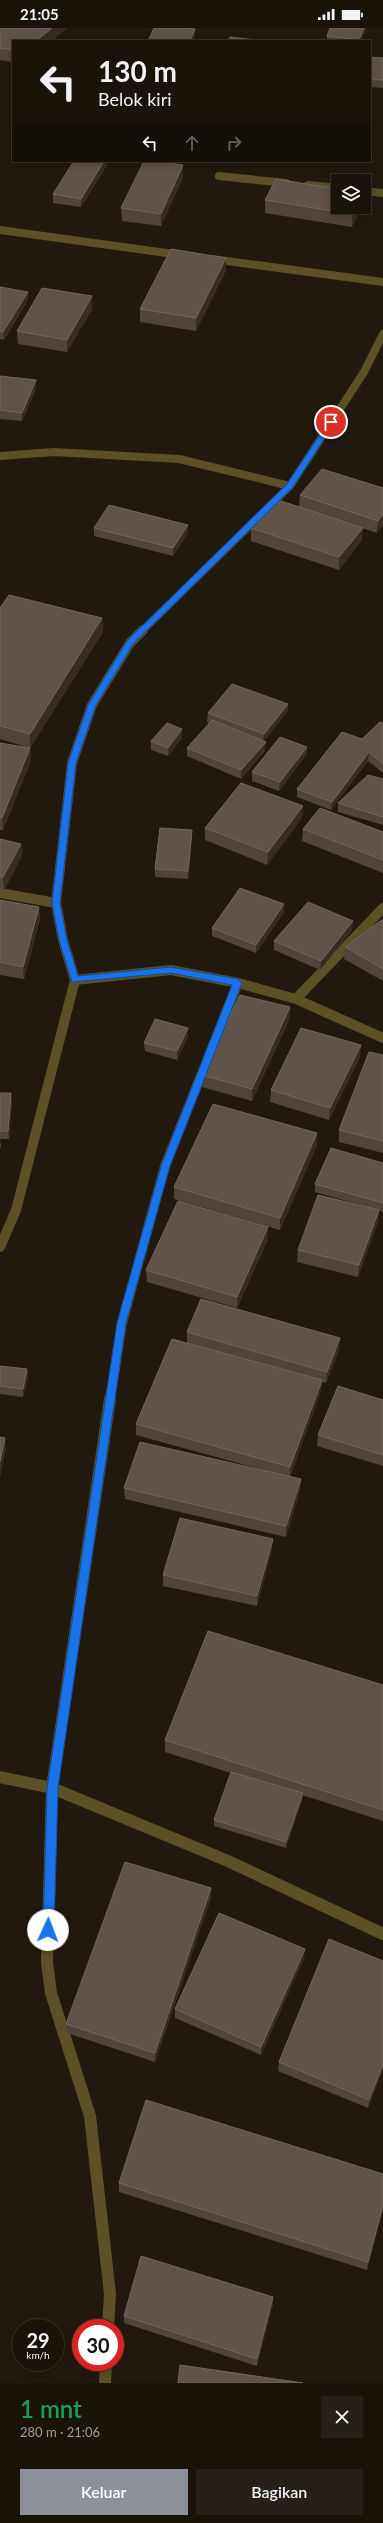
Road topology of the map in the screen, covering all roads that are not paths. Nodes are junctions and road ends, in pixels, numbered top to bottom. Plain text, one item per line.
1 (219, 176) dead end
2 (290, 183) edge
3 (298, 184) edge
4 (331, 187) edge
5 (371, 191) edge
6 (383, 192) edge
7 (0, 230) edge
8 (186, 256) edge
9 (202, 258) edge
10 (383, 282) edge
11 (383, 334) edge
12 (0, 456) edge
13 (290, 486) junction
14 (0, 893) edge
15 (56, 903) junction
16 (383, 908) edge
17 (75, 980) junction
18 (238, 983) junction
19 (296, 999) junction
20 (383, 1038) edge
21 (0, 1247) edge
22 (0, 1777) edge
23 (52, 1788) junction
24 (383, 1934) edge
25 (109, 2319) edge
26 (106, 2371) edge
27 (105, 2383) edge

1 - 2 street
3 - 4 street
5 - 6 street
7 - 8 street
9 - 10 street
11 - 13 street
12 - 13 street
13 - 15 street
14 - 15 street
15 - 17 street
16 - 19 street
17 - 18 street
17 - 21 street
18 - 19 street
18 - 23 street
19 - 20 street
22 - 23 street
23 - 24 street
23 - 25 street
26 - 27 street

